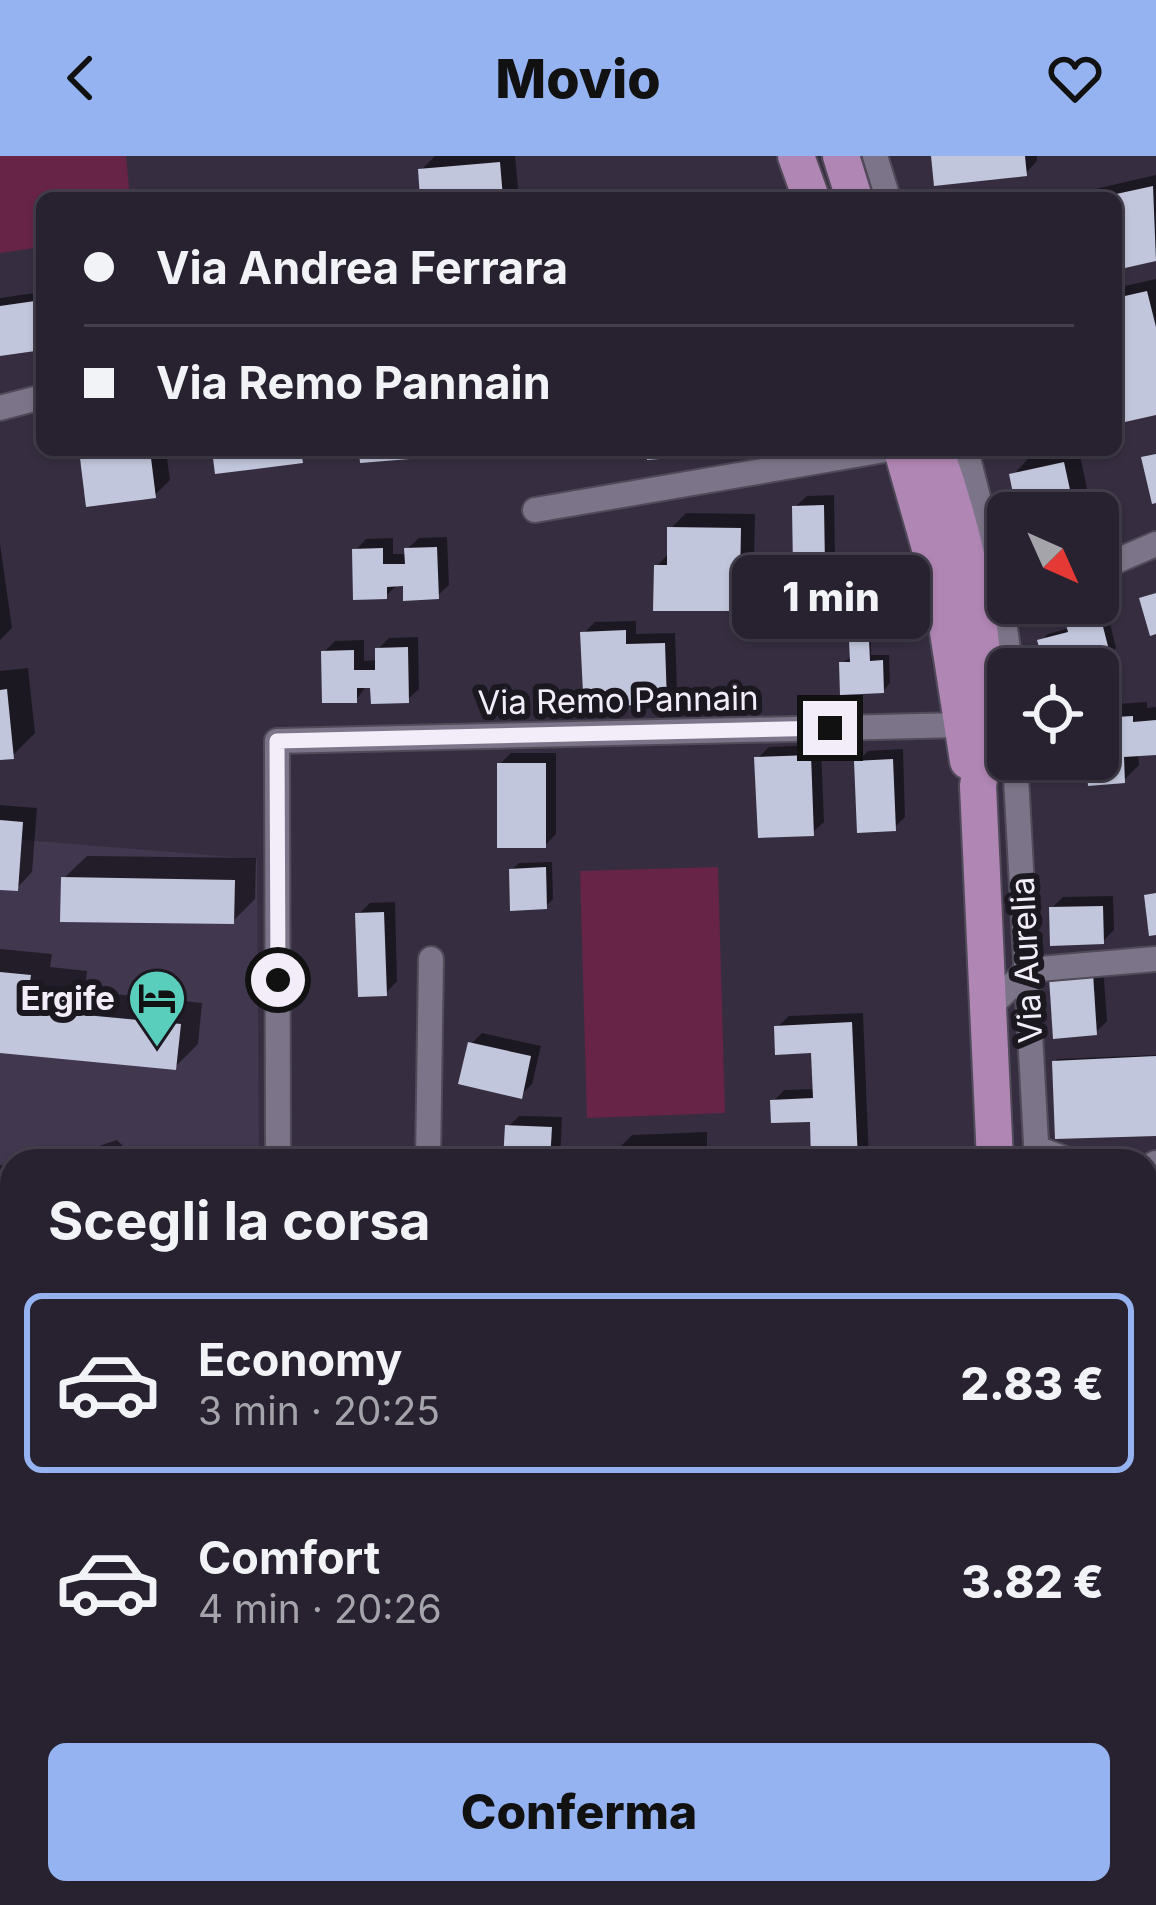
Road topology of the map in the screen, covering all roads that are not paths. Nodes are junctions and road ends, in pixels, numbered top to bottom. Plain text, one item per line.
1 (796, 156) edge
2 (841, 156) edge
3 (875, 156) edge
4 (810, 192) edge
5 (852, 192) edge
6 (886, 192) edge
7 (36, 399) edge
8 (0, 409) edge
9 (851, 456) edge
10 (904, 456) edge
11 (946, 456) edge
12 (947, 456) edge
13 (535, 510) dead end
14 (987, 525) edge
15 (1156, 544) edge
16 (1119, 560) edge
17 (961, 725) junction
18 (1017, 780) edge
19 (978, 787) junction
20 (1156, 958) edge
21 (431, 959) dead end
22 (1027, 970) junction
23 (988, 1009) junction
24 (278, 1149) edge
25 (428, 1149) edge
26 (994, 1149) edge
27 (1036, 1149) edge

1 - 4 main road
2 - 5 main road
3 - 6 street
7 - 8 street
9 - 13 street
10 - 17 main road, Via Aurelia
11 - 19 main road, Via Aurelia
12 - 14 street, Via Aurelia
15 - 16 street
17 - 19 main road, Via Aurelia
17 - 24 street, Via Remo Pannain
18 - 22 street, Via Aurelia
19 - 23 main road, Via Aurelia
20 - 22 street
21 - 25 street
22 - 23 street
22 - 27 street, Via Aurelia
23 - 26 main road, Via Aurelia

